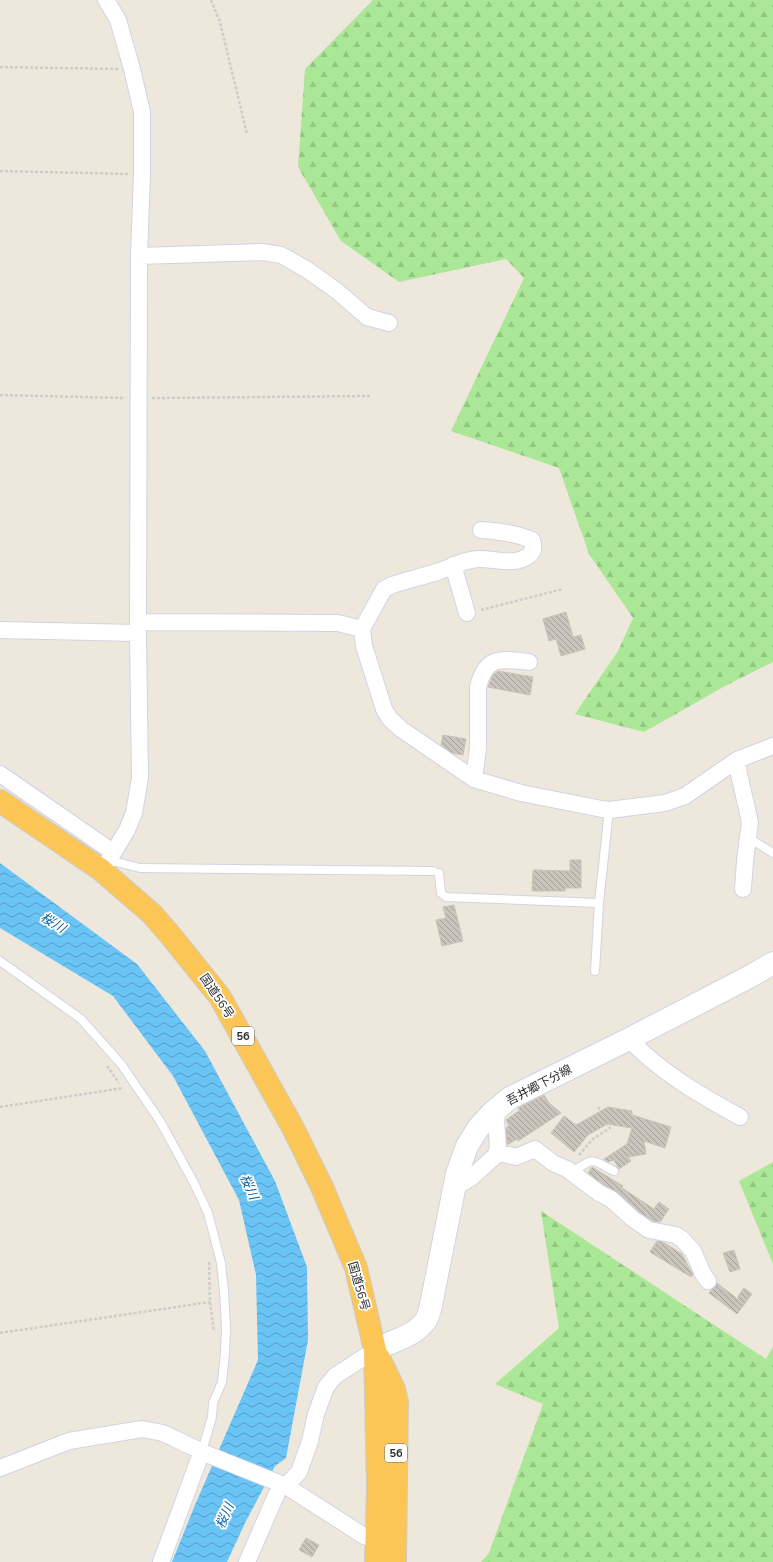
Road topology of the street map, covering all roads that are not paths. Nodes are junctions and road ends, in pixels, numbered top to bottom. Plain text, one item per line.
1 (106, 0) edge
2 (139, 256) junction
3 (389, 323) dead end
4 (481, 530) dead end
5 (453, 565) junction
6 (467, 613) road end
7 (138, 628) junction
8 (362, 629) junction
9 (0, 630) edge
10 (529, 662) dead end
11 (773, 746) edge
12 (737, 760) junction
13 (0, 774) edge
14 (474, 779) junction
15 (0, 801) edge
16 (609, 810) junction
17 (749, 838) junction
18 (773, 853) edge
19 (107, 860) junction
20 (743, 889) dead end
21 (599, 903) junction
22 (0, 962) edge
23 (770, 970) edge
24 (595, 971) dead end
25 (629, 1039) junction
26 (498, 1107) junction
27 (740, 1117) dead end
28 (497, 1152) junction
29 (569, 1170) junction
30 (614, 1171) dead end
31 (455, 1187) junction
32 (708, 1281) dead end
33 (375, 1350) junction
34 (206, 1453) junction
35 (0, 1468) edge
36 (280, 1483) junction
37 (377, 1540) junction
38 (161, 1562) edge
39 (246, 1562) edge
40 (376, 1562) edge
41 (395, 1562) edge

1 - 2 street
2 - 3 street
2 - 7 street
4 - 5 street
5 - 6 street
5 - 8 street
7 - 8 street
7 - 9 street
7 - 19 street
8 - 14 street
10 - 14 street
11 - 12 street
12 - 16 street
12 - 17 street
13 - 19 street
14 - 16 street
15 - 19 highway, 国道56号 / 56
16 - 21 lane
17 - 18 lane
17 - 20 street
19 - 21 lane
19 - 33 highway, 国道56号 / 56
21 - 24 lane
22 - 34 lane
23 - 25 main road, 吾井郷下分線
25 - 26 main road, 吾井郷下分線
25 - 27 street
26 - 28 street
26 - 31 main road, 吾井郷下分線
28 - 29 street
28 - 31 street
29 - 30 lane
29 - 32 street
31 - 33 main road, 吾井郷下分線
33 - 36 street
33 - 37 highway, 国道56号 / 56
33 - 41 highway, 国道56号 / 56
34 - 35 street
34 - 36 street
34 - 38 street
36 - 37 street
36 - 39 street
37 - 40 highway, 国道56号 / 56

